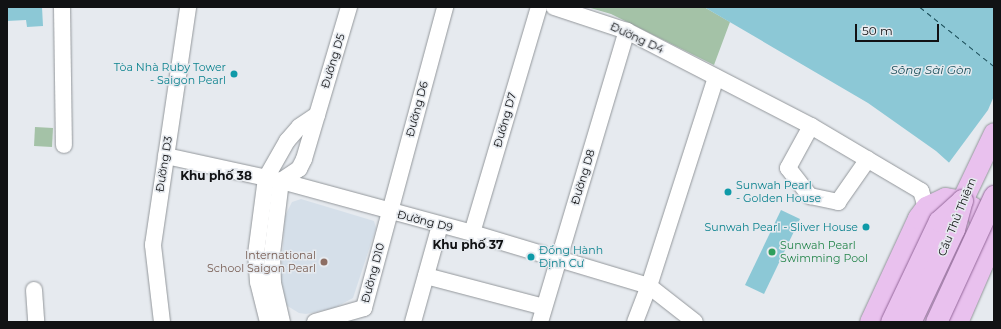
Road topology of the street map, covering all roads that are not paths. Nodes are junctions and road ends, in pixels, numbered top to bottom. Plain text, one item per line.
1 (62, 7) edge
2 (188, 7) edge
3 (349, 7) edge
4 (445, 7) edge
5 (539, 7) edge
6 (554, 7) edge
7 (627, 32) junction
8 (716, 77) junction
9 (316, 115) junction
10 (810, 126) junction
11 (994, 133) edge
12 (64, 145) dead end
13 (166, 156) junction
14 (868, 160) junction
15 (266, 178) junction
16 (281, 181) junction
17 (994, 196) edge
18 (962, 200) junction
19 (926, 207) junction
20 (390, 212) junction
21 (440, 225) junction
22 (472, 233) junction
23 (558, 258) junction
24 (426, 276) junction
25 (652, 279) junction
26 (34, 290) dead end
27 (542, 315) edge
28 (36, 322) edge
29 (162, 322) edge
30 (268, 322) edge
31 (282, 322) edge
32 (315, 322) edge
33 (413, 322) edge
34 (635, 322) edge
35 (695, 322) edge
36 (870, 322) edge
37 (891, 322) edge
38 (910, 322) edge
39 (936, 322) edge
40 (957, 322) edge

1 - 12 street
2 - 13 street, Đường D3
3 - 9 street, Đường D5
4 - 20 street, Đường D6
5 - 22 street, Đường D7
6 - 7 street, Đường D4
7 - 8 street, Đường D4
7 - 23 street, Đường D8
8 - 10 street, Đường D4
8 - 25 street
9 - 15 street
9 - 16 street, Đường D5
10 - 14 street, Đường D4
10 - 14 street
11 - 18 main road, Cầu Thủ Thiêm
13 - 15 street, Đường D9
13 - 29 street, Đường D3
14 - 19 street, Đường D4
15 - 16 street, Đường D9
15 - 30 street
16 - 20 street, Đường D9
16 - 31 street
17 - 39 main road, bridge
18 - 37 main road, bridge
18 - 38 main road, Cầu Thủ Thiêm, bridge
19 - 36 main road
19 - 40 main road
20 - 21 street, Đường D9
20 - 32 street, Đường D10
21 - 22 street, Đường D9
21 - 24 street
22 - 23 street, Đường D9
23 - 25 street, Đường D9
23 - 27 street, Đường D8
24 - 27 street
24 - 33 street
25 - 34 street
25 - 35 street, Đường D9
26 - 28 street

